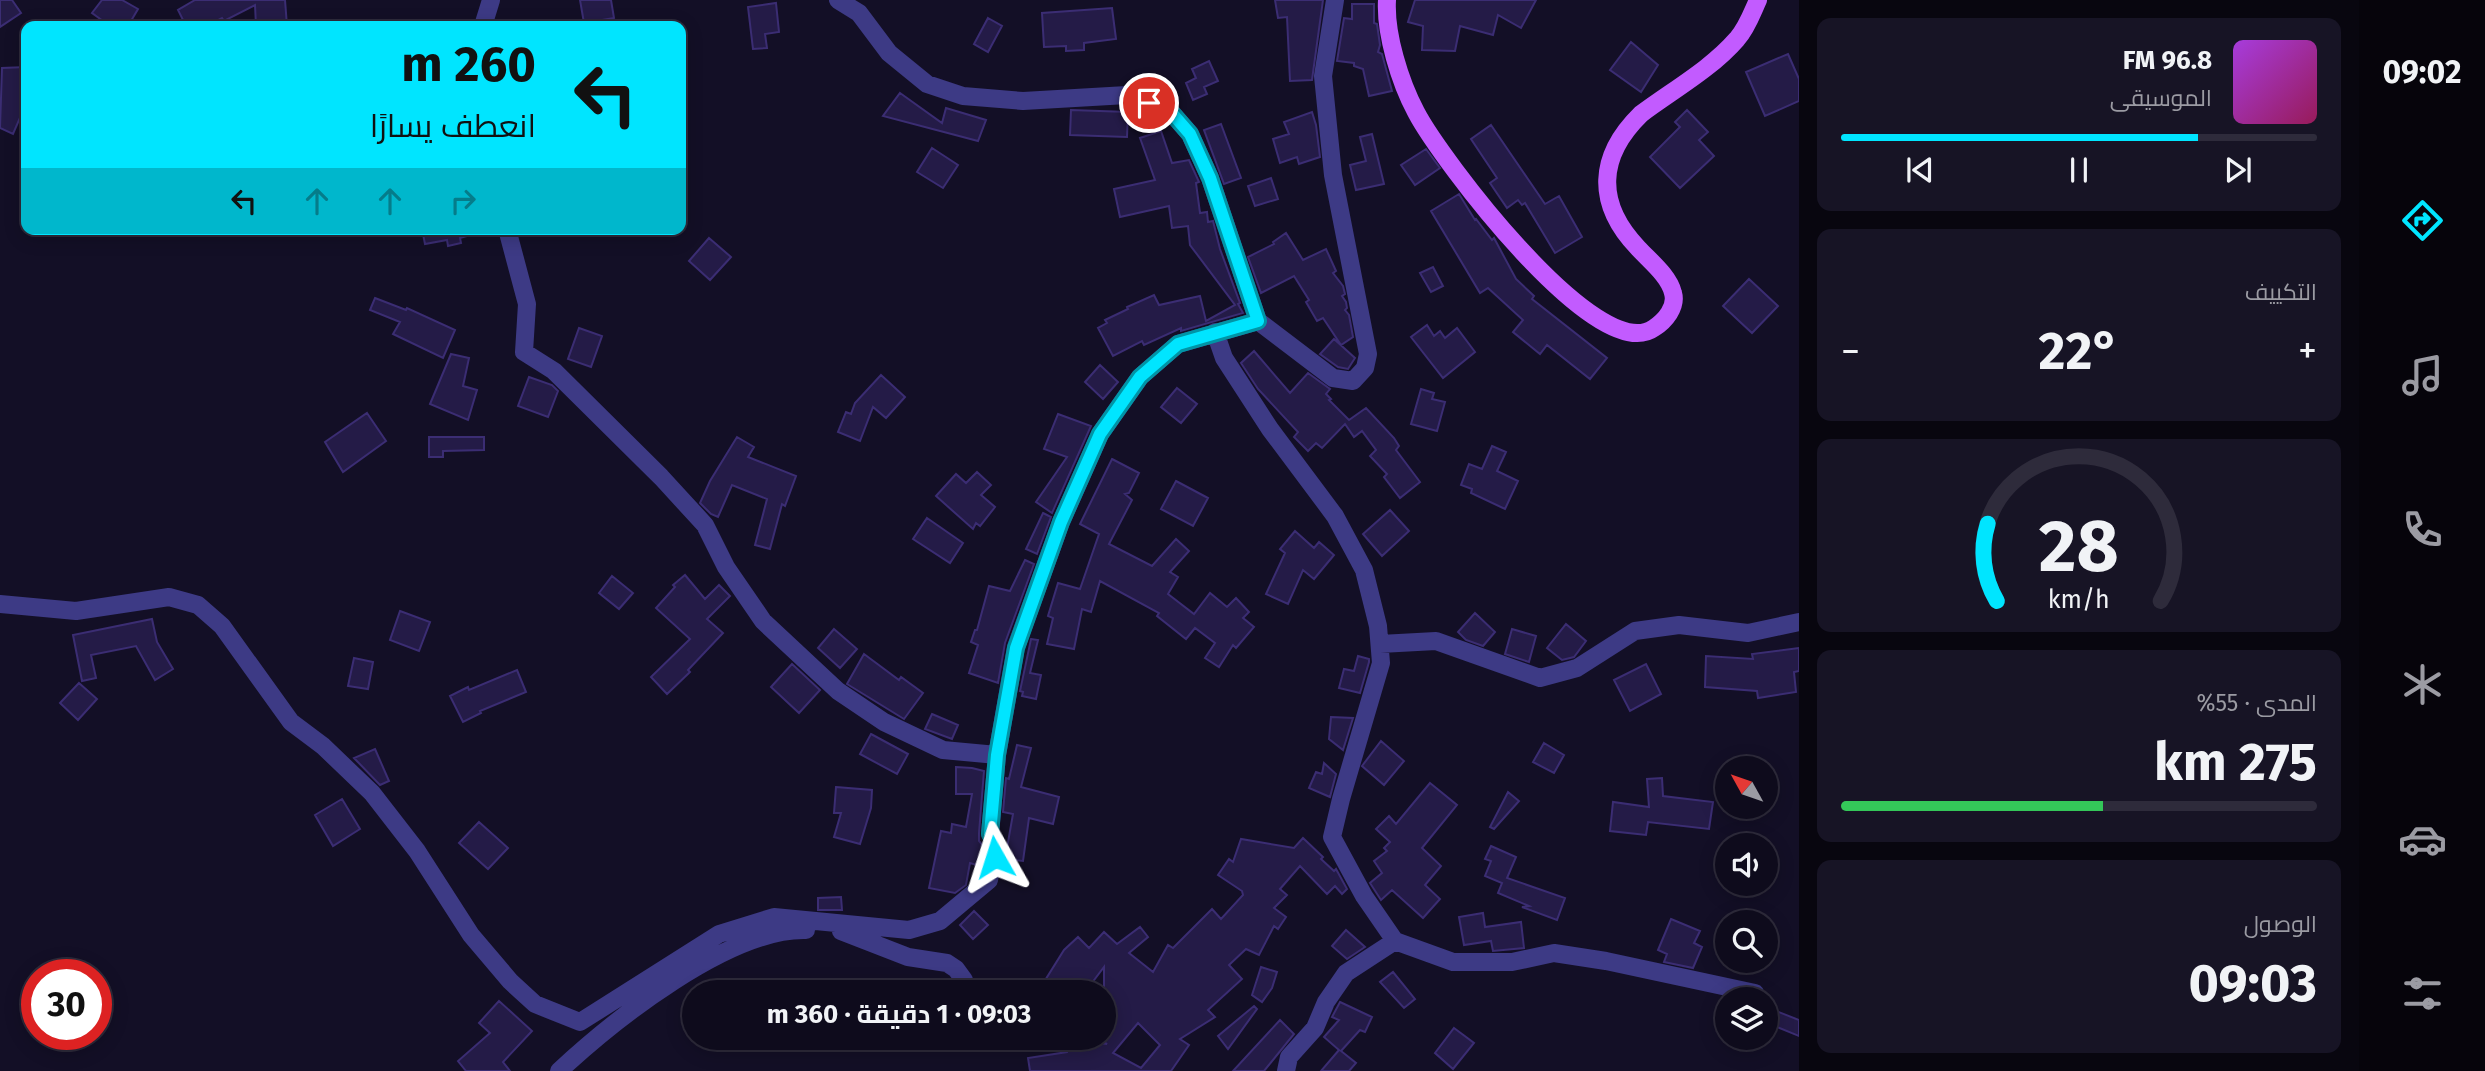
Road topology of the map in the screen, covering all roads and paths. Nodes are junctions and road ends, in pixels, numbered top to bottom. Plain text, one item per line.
1 (491, 0) edge
2 (838, 0) edge
3 (1335, 0) edge
4 (1387, 0) edge
5 (1758, 0) edge
6 (485, 21) edge
7 (509, 235) edge
8 (1258, 321) junction
9 (1215, 332) junction
10 (0, 604) edge
11 (1799, 622) edge
12 (1380, 644) junction
13 (997, 755) junction
14 (1395, 941) junction
15 (964, 980) dead end
16 (1727, 987) edge
17 (559, 1071) edge
18 (1286, 1071) edge

1 - 6 street
2 - 8 street
3 - 8 street
4 - 5 main road
7 - 13 street
8 - 9 street
9 - 12 street
9 - 13 street
10 - 13 street
11 - 12 street
12 - 14 street
14 - 16 street
14 - 18 street
15 - 17 street

